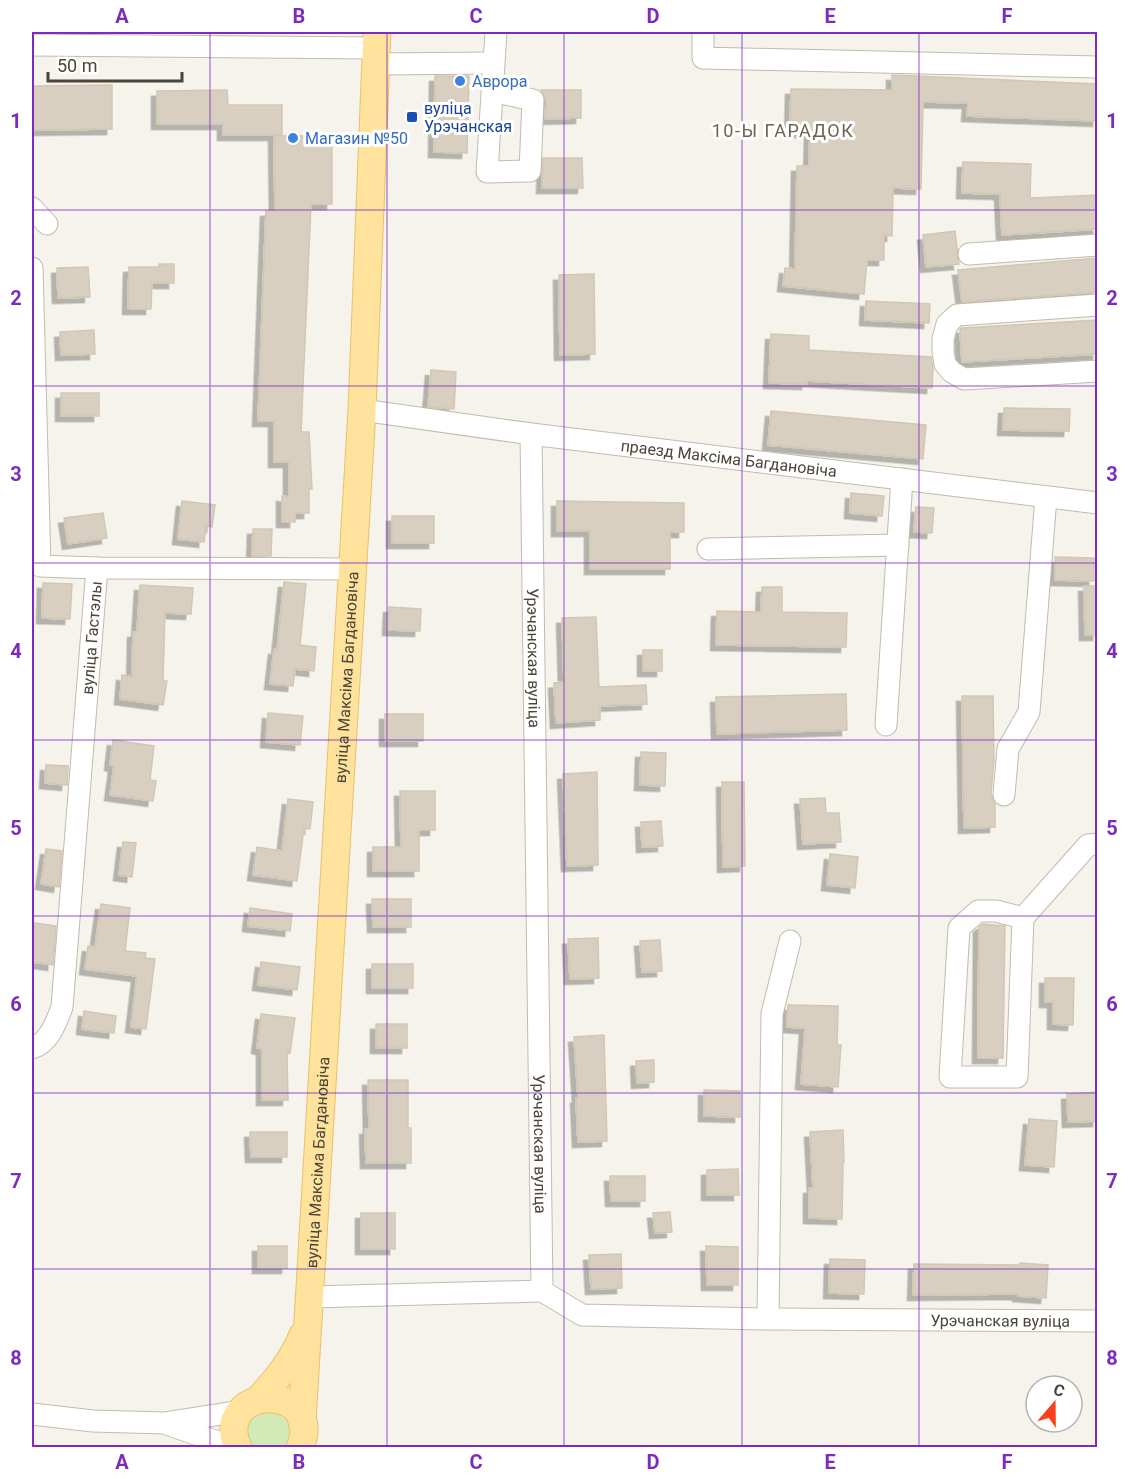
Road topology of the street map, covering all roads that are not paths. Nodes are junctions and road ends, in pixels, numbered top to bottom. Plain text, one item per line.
1 (495, 32) edge
2 (703, 32) edge
3 (54, 38) edge
4 (196, 39) edge
5 (32, 45) edge
6 (377, 48) edge
7 (494, 63) junction
8 (1098, 67) edge
9 (492, 91) dead end
10 (32, 208) edge
11 (46, 224) dead end
12 (1098, 244) edge
13 (969, 254) dead end
14 (32, 268) edge
15 (1098, 304) edge
16 (1098, 371) edge
17 (362, 410) junction
18 (531, 434) junction
19 (902, 479) junction
20 (1046, 497) junction
21 (1098, 503) edge
22 (898, 545) junction
23 (708, 549) dead end
24 (97, 568) junction
25 (352, 569) junction
26 (886, 725) dead end
27 (1004, 795) dead end
28 (1098, 844) edge
29 (1023, 918) junction
30 (790, 941) dead end
31 (32, 1048) edge
32 (542, 1292) junction
33 (309, 1310) junction
34 (768, 1319) junction
35 (1098, 1321) edge
36 (250, 1405) junction
37 (32, 1414) edge
38 (164, 1423) junction
39 (301, 1435) edge
40 (237, 1448) edge

1 - 7 street
2 - 8 street
3 - 4 street
3 - 5 street
4 - 6 street
6 - 7 street
6 - 17 main road, вуліца Максіма Багдановіча
7 - 9 street
10 - 11 street
12 - 13 street
14 - 24 street, вуліца Гастэлы
15 - 16 street
17 - 18 street, праезд Максіма Багдановіча
17 - 25 main road, вуліца Максіма Багдановіча
18 - 19 street, праезд Максіма Багдановіча
18 - 32 street, Урэчанская вуліца
19 - 20 street, праезд Максіма Багдановіча
19 - 22 street
20 - 21 street, праезд Максіма Багдановіча
20 - 27 street
22 - 23 street
22 - 26 street
24 - 25 street
24 - 31 street, вуліца Гастэлы
25 - 33 main road, вуліца Максіма Багдановіча
28 - 29 street
29 - 29 street
30 - 34 street
32 - 33 street
32 - 34 street, Урэчанская вуліца
33 - 36 main road, вуліца Максіма Багдановіча
33 - 39 main road, вуліца Максіма Багдановіча
34 - 35 street, Урэчанская вуліца
36 - 38 street
36 - 39 main road
36 - 40 main road
37 - 38 street
38 - 40 street

